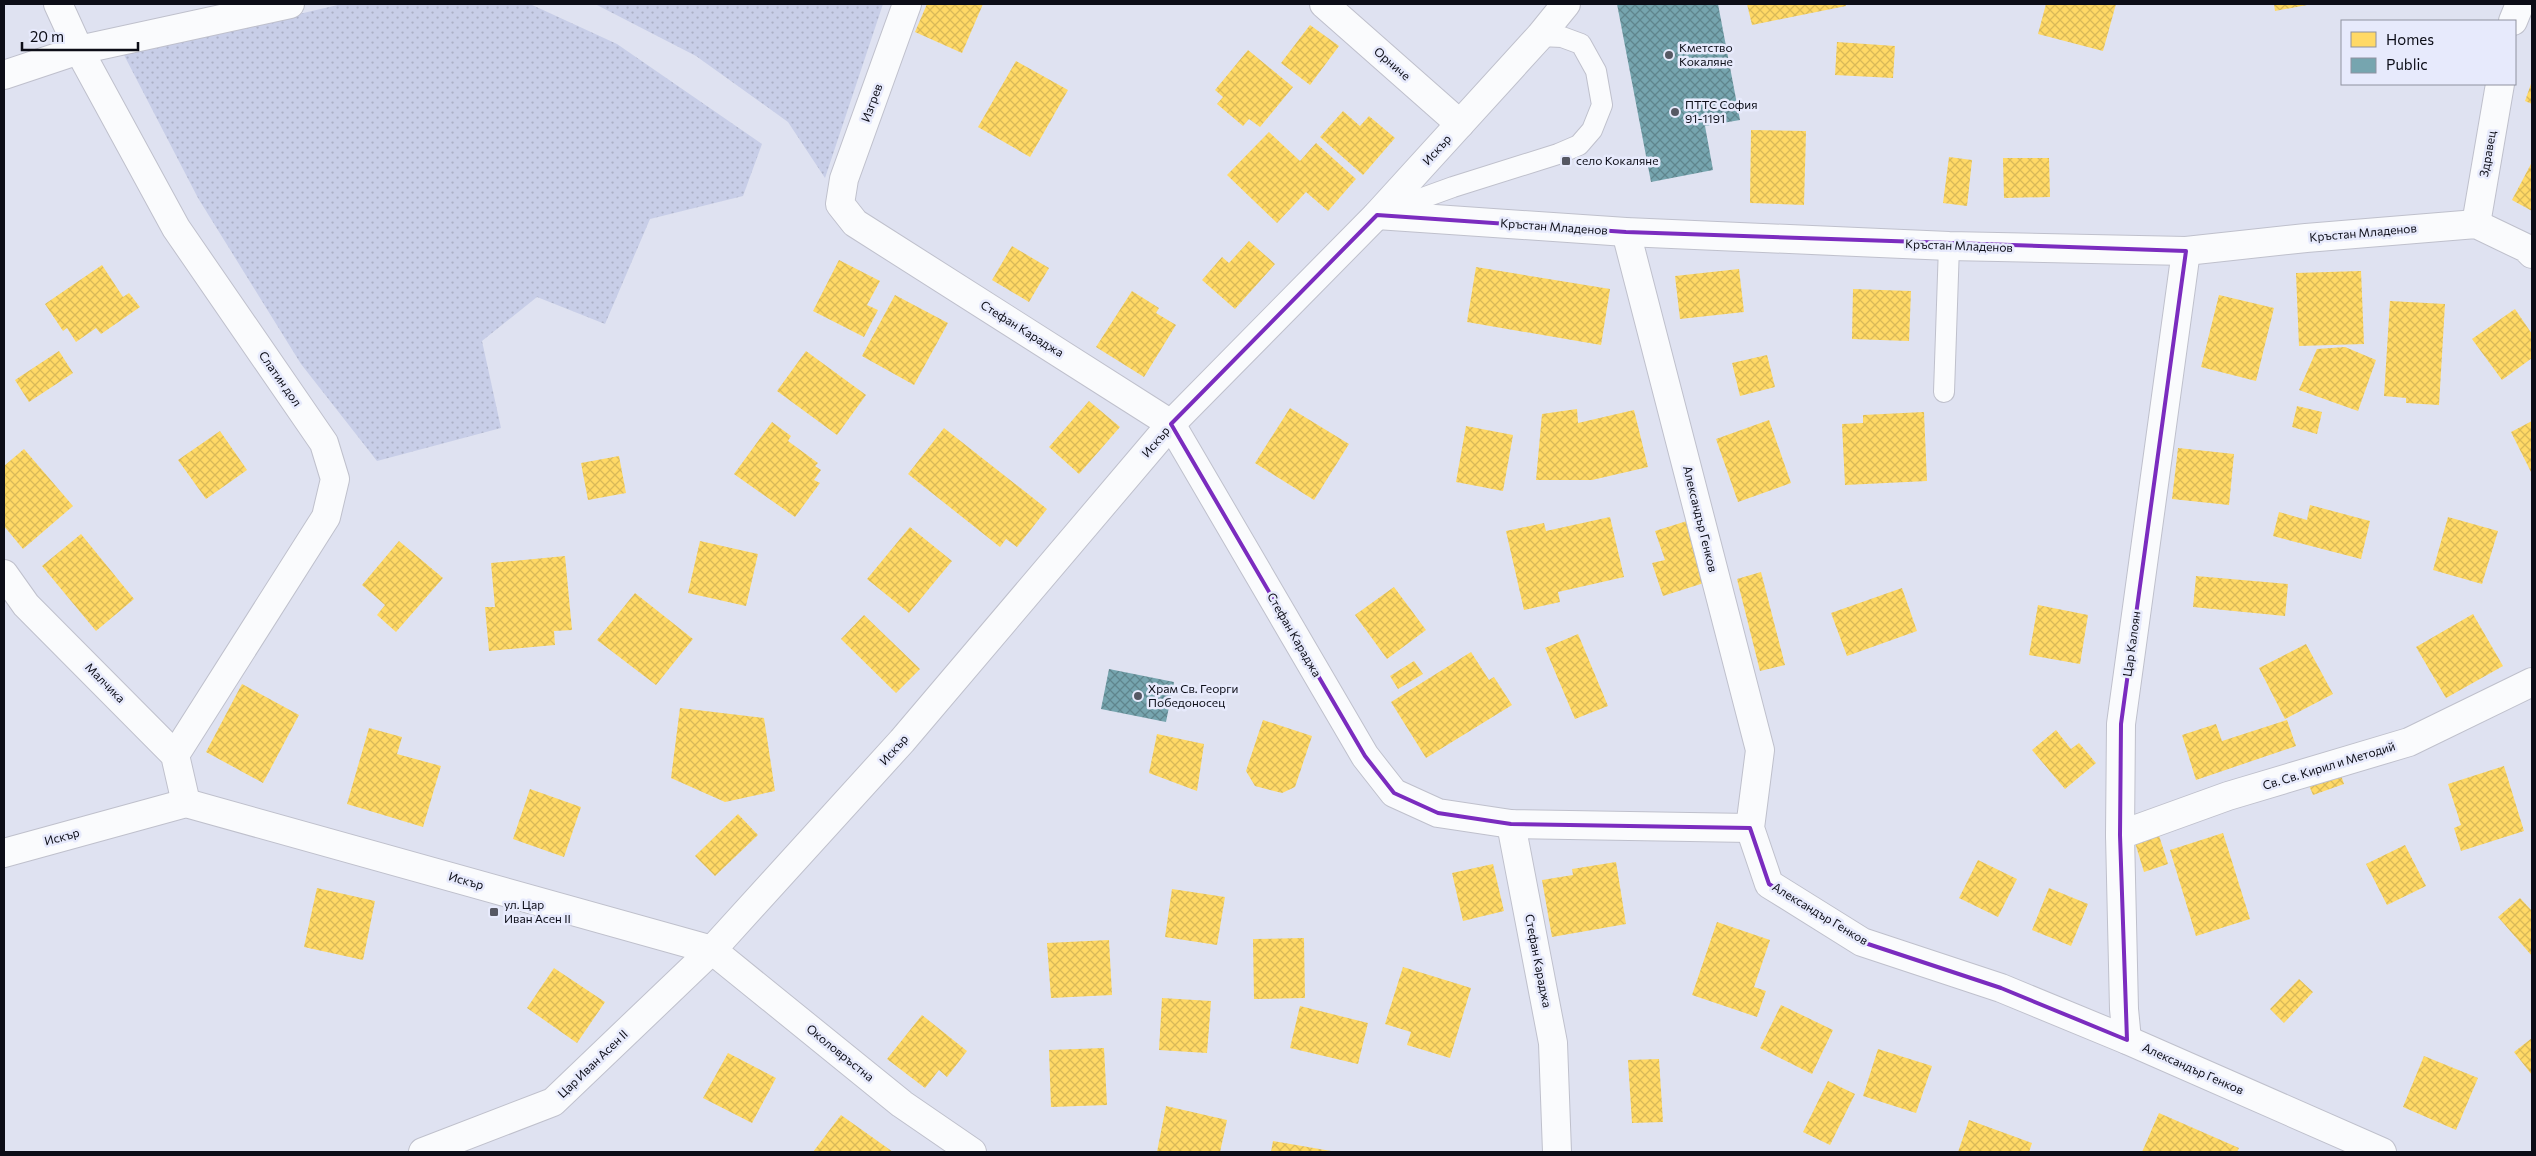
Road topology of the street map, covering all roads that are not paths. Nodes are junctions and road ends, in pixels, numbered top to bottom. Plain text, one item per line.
1 (58, 4) edge
2 (290, 4) edge
3 (907, 4) edge
4 (1324, 4) edge
5 (1566, 4) edge
6 (2520, 4) edge
7 (2513, 20) edge
8 (1540, 36) junction
9 (79, 50) junction
10 (4, 74) edge
11 (2500, 85) edge
12 (1460, 124) junction
13 (840, 204) joint
14 (1377, 215) junction
15 (2476, 224) junction
16 (1626, 232) junction
17 (1949, 246) junction
18 (2186, 251) junction
19 (2532, 254) edge
20 (1944, 392) dead end
21 (1171, 424) junction
22 (4, 574) edge
23 (2532, 682) edge
24 (175, 755) junction
25 (186, 803) junction
26 (1511, 824) junction
27 (1750, 828) junction
28 (2120, 835) junction
29 (4, 853) edge
30 (712, 950) junction
31 (2127, 1040) junction
32 (423, 1152) edge
33 (972, 1152) edge
34 (1557, 1152) edge
35 (2382, 1152) edge

1 - 9 street, Слатин дол
2 - 9 street
3 - 13 street, Изгрев
4 - 12 street, Орниче
5 - 8 street, Искър
6 - 7 street
8 - 12 street, Искър
8 - 14 lane
9 - 10 street
9 - 24 street, Слатин дол
11 - 15 street, Здравец
12 - 14 street, Искър
13 - 21 street, Стефан Караджа
14 - 16 street, Кръстан Младенов
14 - 21 street, Искър
15 - 18 street, Кръстан Младенов
15 - 19 street
16 - 17 street, Кръстан Младенов
16 - 27 street, Александър Генков
17 - 18 street, Кръстан Младенов
17 - 20 lane
18 - 28 street, Цар Калоян
21 - 26 street, Стефан Караджа
21 - 30 street, Искър
22 - 24 street, Малчика
23 - 28 street, Св. Св. Кирил и Методий
24 - 25 street
25 - 29 street, Искър
25 - 30 street, Искър
26 - 27 street
26 - 34 street, Стефан Караджа
27 - 31 street, Александър Генков
28 - 31 street, Цар Калоян
30 - 32 street, Цар Иван Асен II
30 - 33 street, Околовръстна
31 - 35 street, Александър Генков

